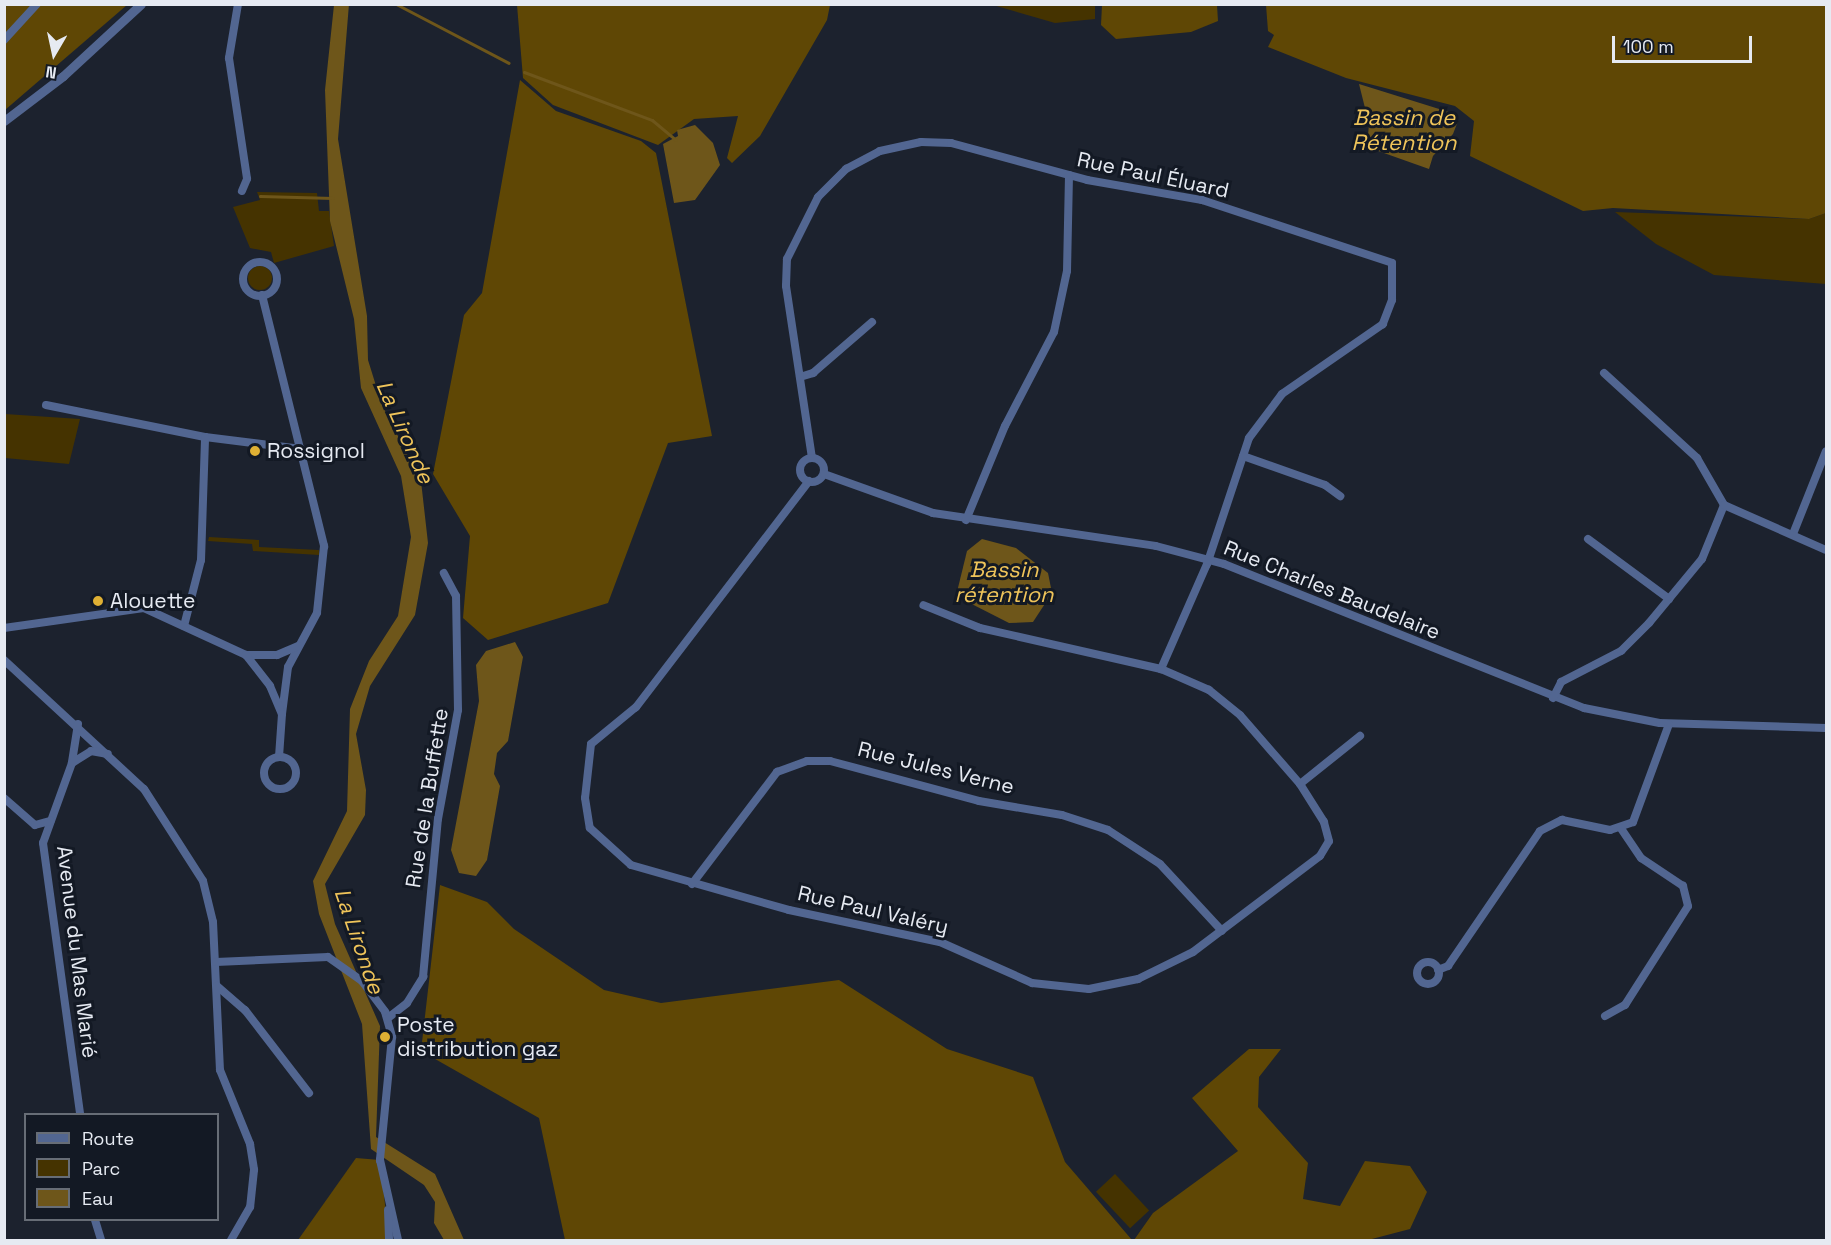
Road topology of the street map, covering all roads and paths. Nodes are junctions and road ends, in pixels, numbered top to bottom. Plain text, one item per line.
1 (37, 4) edge
2 (141, 4) edge
3 (238, 4) edge
4 (4, 40) edge
5 (4, 121) edge
6 (1069, 175) junction
7 (242, 191) dead end
8 (262, 295) junction
9 (872, 322) dead end
10 (1604, 373) dead end
11 (800, 377) junction
12 (46, 405) dead end
13 (205, 437) junction
14 (301, 449) junction
15 (1827, 451) edge
16 (1243, 456) junction
17 (812, 458) junction
18 (824, 474) junction
19 (809, 481) junction
20 (1340, 496) dead end
21 (1724, 505) junction
22 (966, 520) junction
23 (1793, 534) junction
24 (1588, 539) dead end
25 (1827, 550) edge
26 (1209, 560) junction
27 (444, 573) dead end
28 (1669, 599) junction
29 (923, 605) dead end
30 (4, 626) edge
31 (184, 626) junction
32 (300, 644) junction
33 (246, 655) junction
34 (4, 660) edge
35 (1161, 669) junction
36 (1553, 698) junction
37 (282, 714) junction
38 (78, 724) junction
39 (1669, 724) junction
40 (1827, 728) edge
41 (1360, 736) dead end
42 (112, 755) junction
43 (279, 757) junction
44 (72, 763) junction
45 (1300, 784) junction
46 (4, 798) edge
47 (50, 821) junction
48 (30, 823) junction
49 (1621, 828) junction
50 (43, 843) junction
51 (692, 884) junction
52 (1222, 931) junction
53 (216, 962) junction
54 (1438, 970) dead end
55 (217, 986) junction
56 (1605, 1016) dead end
57 (388, 1018) junction
58 (309, 1094) dead end
59 (80, 1113) edge
60 (388, 1191) junction
61 (95, 1221) edge
62 (101, 1240) edge
63 (231, 1240) edge
64 (389, 1240) edge
65 (398, 1240) edge

1 - 4 street
2 - 5 street
3 - 7 street
6 - 11 street, Rue Paul Éluard
6 - 16 street, Rue Paul Éluard
6 - 22 street
8 - 8 street
8 - 14 street
9 - 11 street
10 - 21 street
11 - 17 street, Rue Paul Éluard
12 - 13 street
13 - 14 street
13 - 31 street
14 - 32 street
15 - 23 street
16 - 20 street
16 - 26 street, Rue Paul Éluard
17 - 18 street
17 - 19 street
18 - 19 street
18 - 22 street, Rue Charles Baudelaire
19 - 51 street, Rue Paul Valéry
21 - 23 street
21 - 28 street
22 - 26 street, Rue Charles Baudelaire
23 - 25 street
24 - 28 street
26 - 35 street, Rue Paul Éluard
26 - 36 street, Rue Charles Baudelaire
27 - 57 street, Rue de la Buffette
28 - 36 street
29 - 35 street, Rue Paul Valéry
30 - 31 street
31 - 33 street
32 - 33 street
32 - 37 street
33 - 37 street
34 - 38 street
35 - 45 street, Rue Paul Valéry
36 - 39 street, Rue Charles Baudelaire
37 - 43 street
38 - 42 street
38 - 44 street, Avenue du Mas Marié
39 - 40 street, Rue Charles Baudelaire
39 - 49 street
41 - 45 street
42 - 44 street
42 - 53 street
43 - 43 street
44 - 47 street, Avenue du Mas Marié
45 - 52 street, Rue Paul Valéry
46 - 48 street
47 - 48 street
47 - 50 street, Avenue du Mas Marié
48 - 50 street
49 - 54 street
49 - 56 street
50 - 59 street, Avenue du Mas Marié
51 - 52 street, Rue Paul Valéry
51 - 52 street, Rue Jules Verne
53 - 55 street
53 - 57 street
55 - 58 street
55 - 63 street
57 - 60 street
60 - 64 street
60 - 65 street
61 - 62 street

